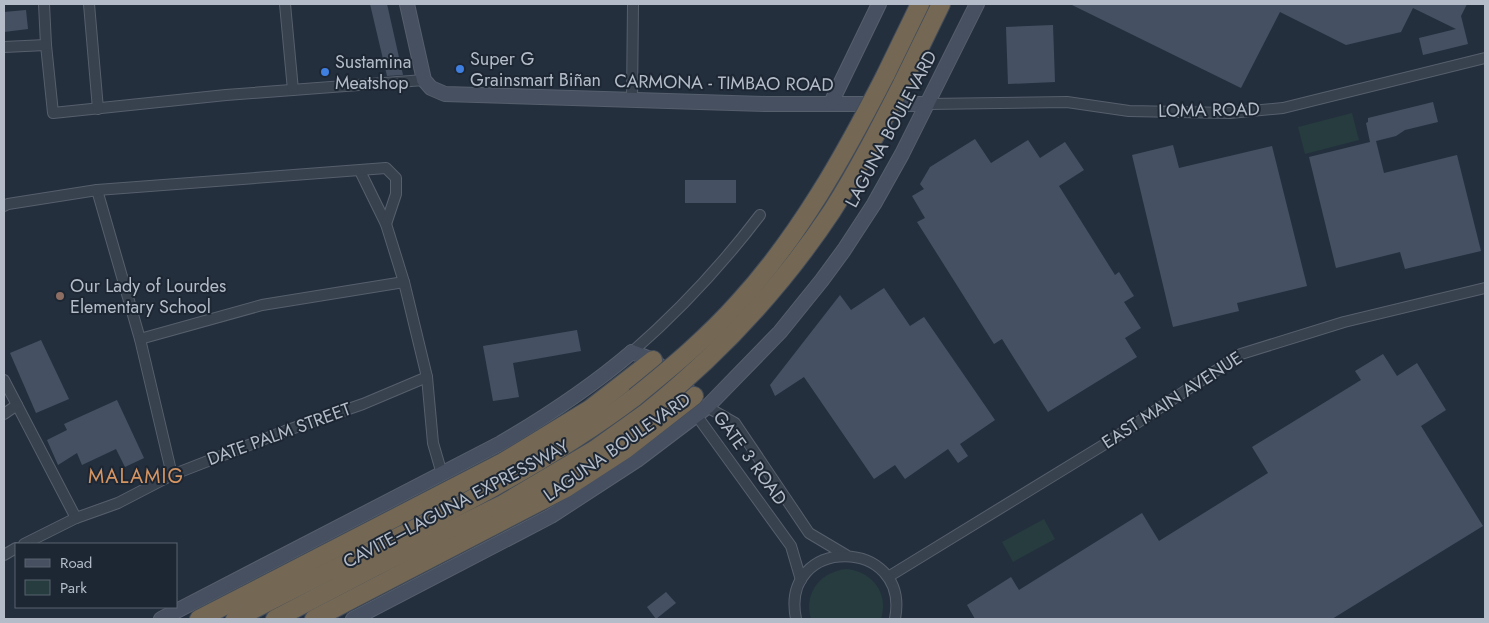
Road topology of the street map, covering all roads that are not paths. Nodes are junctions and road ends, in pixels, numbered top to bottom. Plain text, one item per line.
1 (44, 4) edge
2 (90, 4) edge
3 (285, 4) edge
4 (407, 4) edge
5 (633, 4) edge
6 (879, 4) edge
7 (920, 4) edge
8 (941, 4) edge
9 (978, 4) edge
10 (46, 44) junction
11 (4, 47) edge
12 (1485, 58) edge
13 (424, 80) junction
14 (293, 90) junction
15 (632, 100) junction
16 (831, 103) junction
17 (927, 104) junction
18 (98, 108) junction
19 (360, 170) junction
20 (97, 190) junction
21 (5, 204) edge
22 (760, 215) dead end
23 (386, 224) junction
24 (404, 282) junction
25 (1485, 288) edge
26 (140, 339) junction
27 (632, 352) junction
28 (648, 364) junction
29 (427, 376) junction
30 (4, 380) edge
31 (17, 406) junction
32 (695, 406) junction
33 (4, 414) edge
34 (442, 474) junction
35 (172, 475) junction
36 (76, 518) junction
37 (26, 543) edge
38 (15, 549) edge
39 (4, 555) edge
40 (846, 555) junction
41 (888, 577) junction
42 (801, 580) junction
43 (161, 619) edge
44 (199, 619) edge
45 (235, 619) edge
46 (275, 619) edge
47 (314, 619) edge
48 (353, 619) edge
49 (796, 619) edge
50 (895, 619) edge

1 - 10 street
2 - 18 street
3 - 14 street
4 - 13 main road
5 - 15 street
6 - 16 main road
7 - 45 highway, CAVITE–LAGUNA EXPRESSWAY, bridge
8 - 46 highway, CAVITE–LAGUNA EXPRESSWAY, bridge
9 - 17 main road, LAGUNA BOULEVARD
10 - 11 street
10 - 18 street
12 - 17 street, LOMA ROAD
13 - 14 street
13 - 15 main road, CARMONA - TIMBAO ROAD
14 - 18 street
15 - 16 main road, CARMONA - TIMBAO ROAD
16 - 17 main road, CARMONA - TIMBAO ROAD
17 - 32 main road, LAGUNA BOULEVARD
19 - 20 street
19 - 23 street
19 - 23 street
20 - 21 street
20 - 26 street
22 - 27 street
23 - 24 street
24 - 26 street
24 - 29 street
25 - 41 street, EAST MAIN AVENUE
26 - 35 street
27 - 28 main road, GATE 3 ROAD
27 - 34 main road
28 - 32 main road, GATE 3 ROAD
28 - 44 highway
29 - 34 street
29 - 35 street, DATE PALM STREET
30 - 31 street
31 - 33 street
31 - 36 street
32 - 40 street, GATE 3 ROAD
32 - 42 street, GATE 3 ROAD
32 - 47 highway
32 - 48 main road, LAGUNA BOULEVARD
34 - 43 main road
35 - 36 street, DATE PALM STREET
36 - 37 street, DATE PALM STREET
38 - 39 street
40 - 41 street
40 - 42 street
41 - 50 street
42 - 49 street

